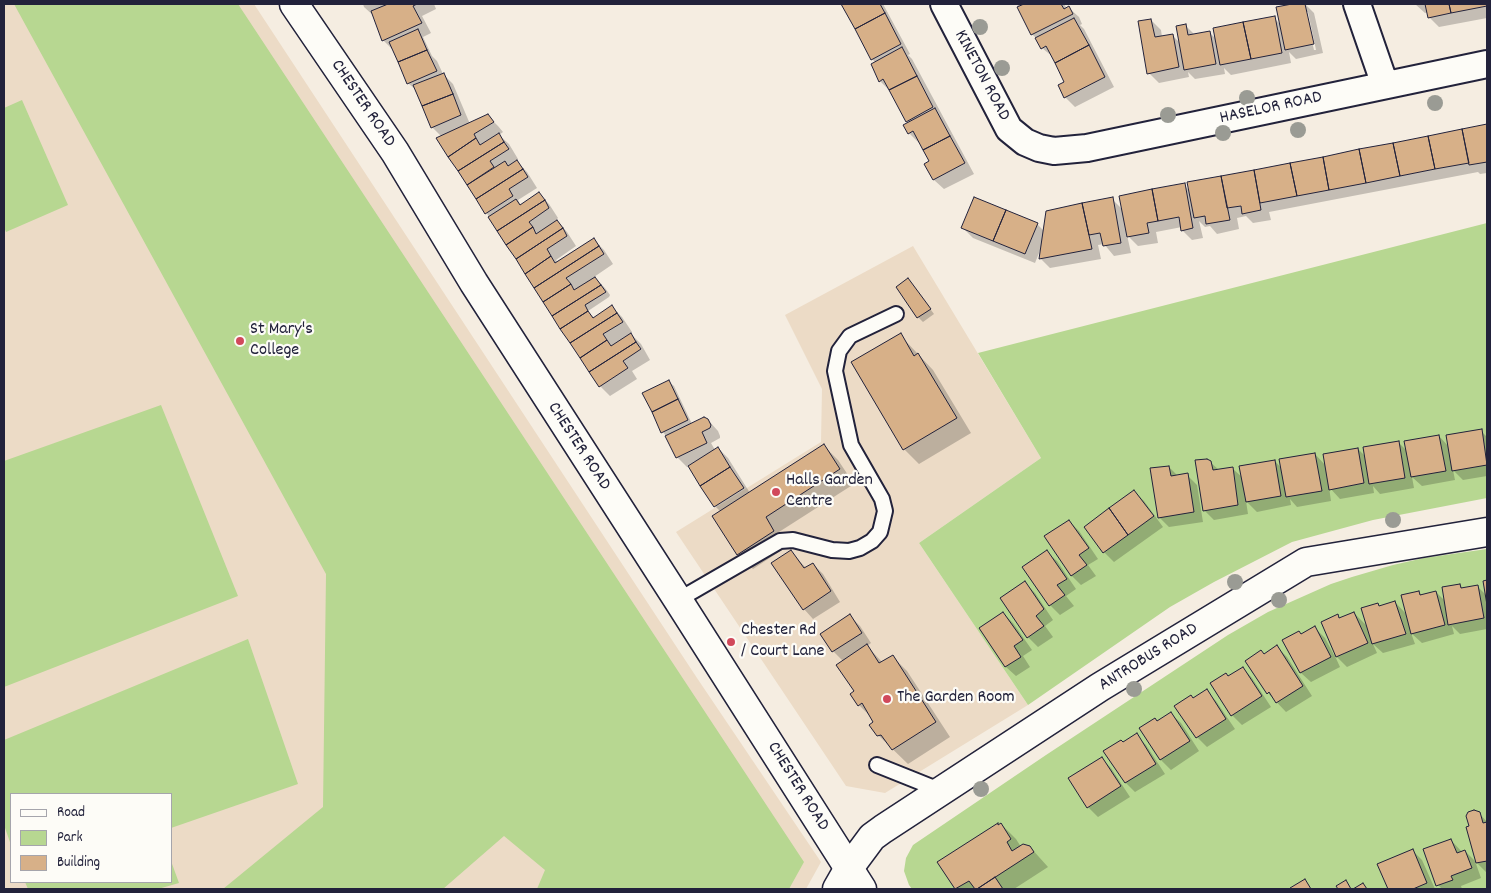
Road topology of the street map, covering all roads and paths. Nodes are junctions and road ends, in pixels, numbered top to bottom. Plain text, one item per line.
1 (294, 4) edge
2 (944, 4) edge
3 (1357, 4) edge
4 (1487, 64) edge
5 (1385, 84) junction
6 (1054, 151) joint
7 (896, 314) dead end
8 (1487, 532) edge
9 (678, 600) junction
10 (878, 765) dead end
11 (942, 791) junction
12 (849, 882) edge

1 - 9 main road, CHESTER ROAD
2 - 6 street, KINETON ROAD
3 - 5 street
4 - 5 street, HASELOR ROAD
5 - 6 street, HASELOR ROAD
7 - 9 lane
8 - 11 main road, ANTROBUS ROAD
9 - 12 main road, CHESTER ROAD
10 - 11 lane
11 - 12 main road, ANTROBUS ROAD

